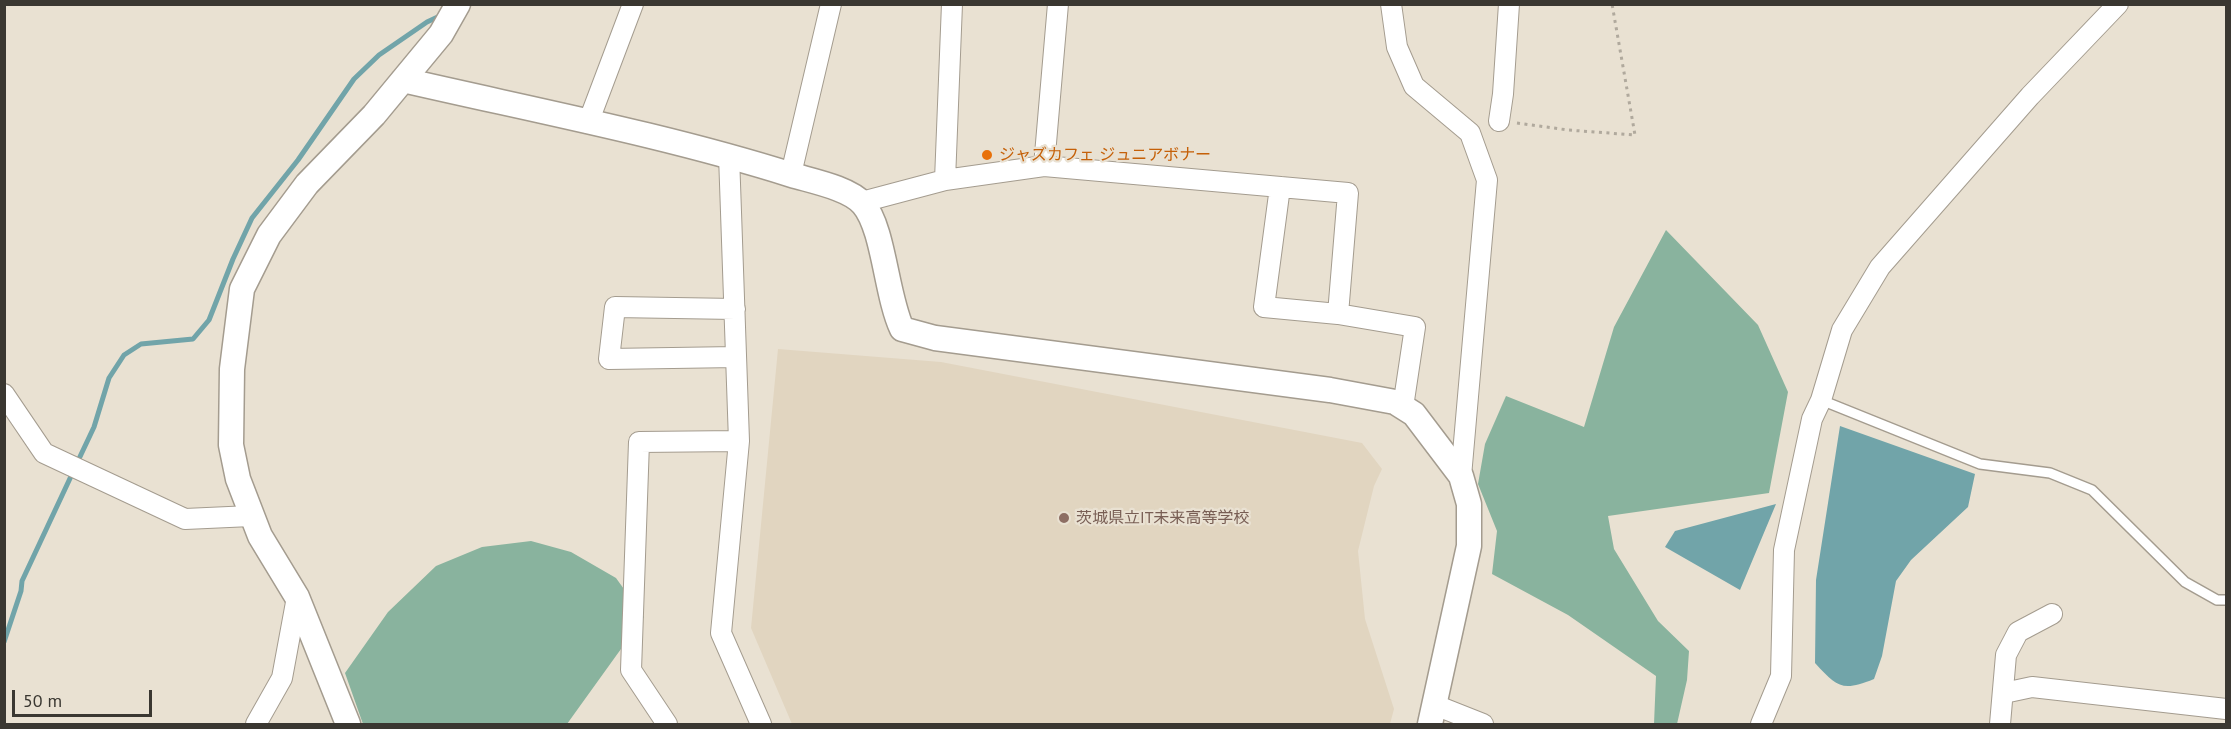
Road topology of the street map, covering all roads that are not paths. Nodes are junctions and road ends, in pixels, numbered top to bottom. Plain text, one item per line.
1 (458, 4) edge
2 (633, 4) edge
3 (831, 4) edge
4 (952, 4) edge
5 (1058, 4) edge
6 (1391, 4) edge
7 (1509, 4) edge
8 (2118, 4) edge
9 (403, 80) junction
10 (1500, 121) road end
11 (588, 123) junction
12 (729, 155) junction
13 (1044, 166) junction
14 (791, 174) junction
15 (945, 180) junction
16 (1280, 187) junction
17 (862, 202) junction
18 (735, 309) junction
19 (1338, 314) junction
20 (736, 357) junction
21 (4, 394) edge
22 (1821, 400) junction
23 (1403, 407) junction
24 (740, 441) junction
25 (1461, 476) junction
26 (251, 516) junction
27 (297, 597) junction
28 (2226, 600) edge
29 (2052, 614) dead end
30 (2004, 693) junction
31 (2226, 710) edge
32 (1432, 715) edge
33 (256, 724) edge
34 (348, 724) edge
35 (667, 724) edge
36 (761, 724) edge
37 (1483, 724) edge
38 (1761, 724) edge
39 (2000, 724) edge

1 - 9 street
2 - 11 street
3 - 14 street
4 - 15 street
5 - 13 street
6 - 25 street
7 - 10 street
8 - 22 street
9 - 11 street
9 - 26 street
11 - 12 street
12 - 14 street
12 - 18 street
13 - 15 street
13 - 16 street
14 - 17 street
15 - 17 street
16 - 19 street
16 - 19 street
17 - 23 street
18 - 20 street
18 - 20 street
19 - 23 street
20 - 24 street
21 - 26 street
22 - 28 lane
22 - 38 street
23 - 25 street
24 - 35 street
24 - 36 street
25 - 32 street
26 - 27 street
27 - 33 street
27 - 34 street
29 - 30 street
30 - 31 street
30 - 39 street
32 - 37 street

